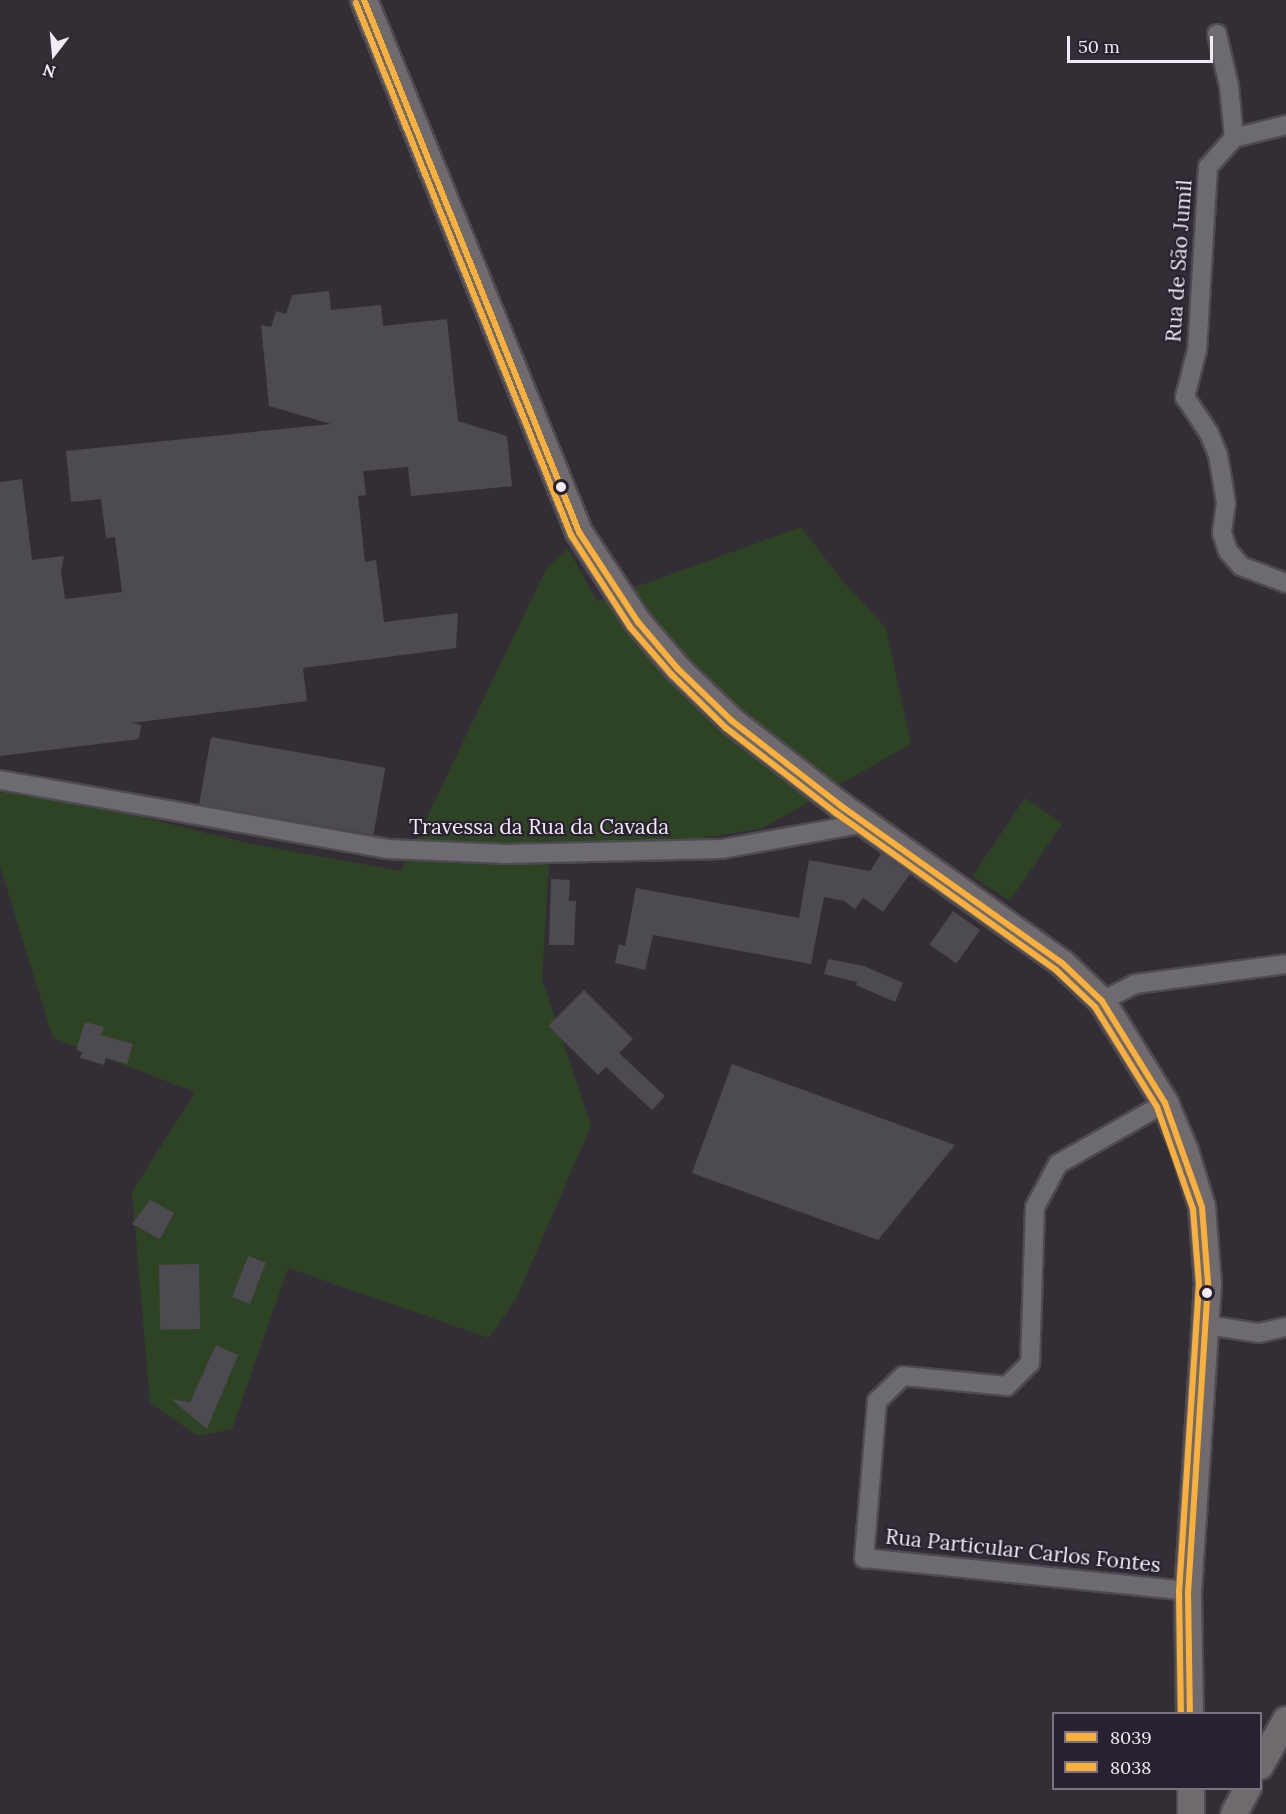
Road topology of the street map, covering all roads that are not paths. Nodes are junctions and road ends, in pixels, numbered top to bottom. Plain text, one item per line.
1 (364, 0) edge
2 (1217, 34) dead end
3 (1286, 125) edge
4 (1234, 138) junction
5 (1286, 583) edge
6 (0, 780) edge
7 (865, 823) junction
8 (1286, 964) edge
9 (1102, 1001) junction
10 (1165, 1103) junction
11 (1206, 1325) junction
12 (1286, 1327) edge
13 (1188, 1591) junction
14 (1190, 1712) edge
15 (1285, 1722) edge
16 (1262, 1762) edge
17 (1191, 1790) edge
18 (1247, 1790) edge
19 (1191, 1814) edge
20 (1234, 1814) edge

1 - 7 street
2 - 4 street
3 - 4 street
4 - 5 street, Rua de São Jumil
6 - 7 street, Travessa da Rua da Cavada
7 - 9 street
8 - 9 street
9 - 10 street
10 - 11 street
10 - 13 street, Rua Particular Carlos Fontes
11 - 12 street
11 - 13 street
13 - 14 street
15 - 16 street
17 - 19 street
18 - 20 street

